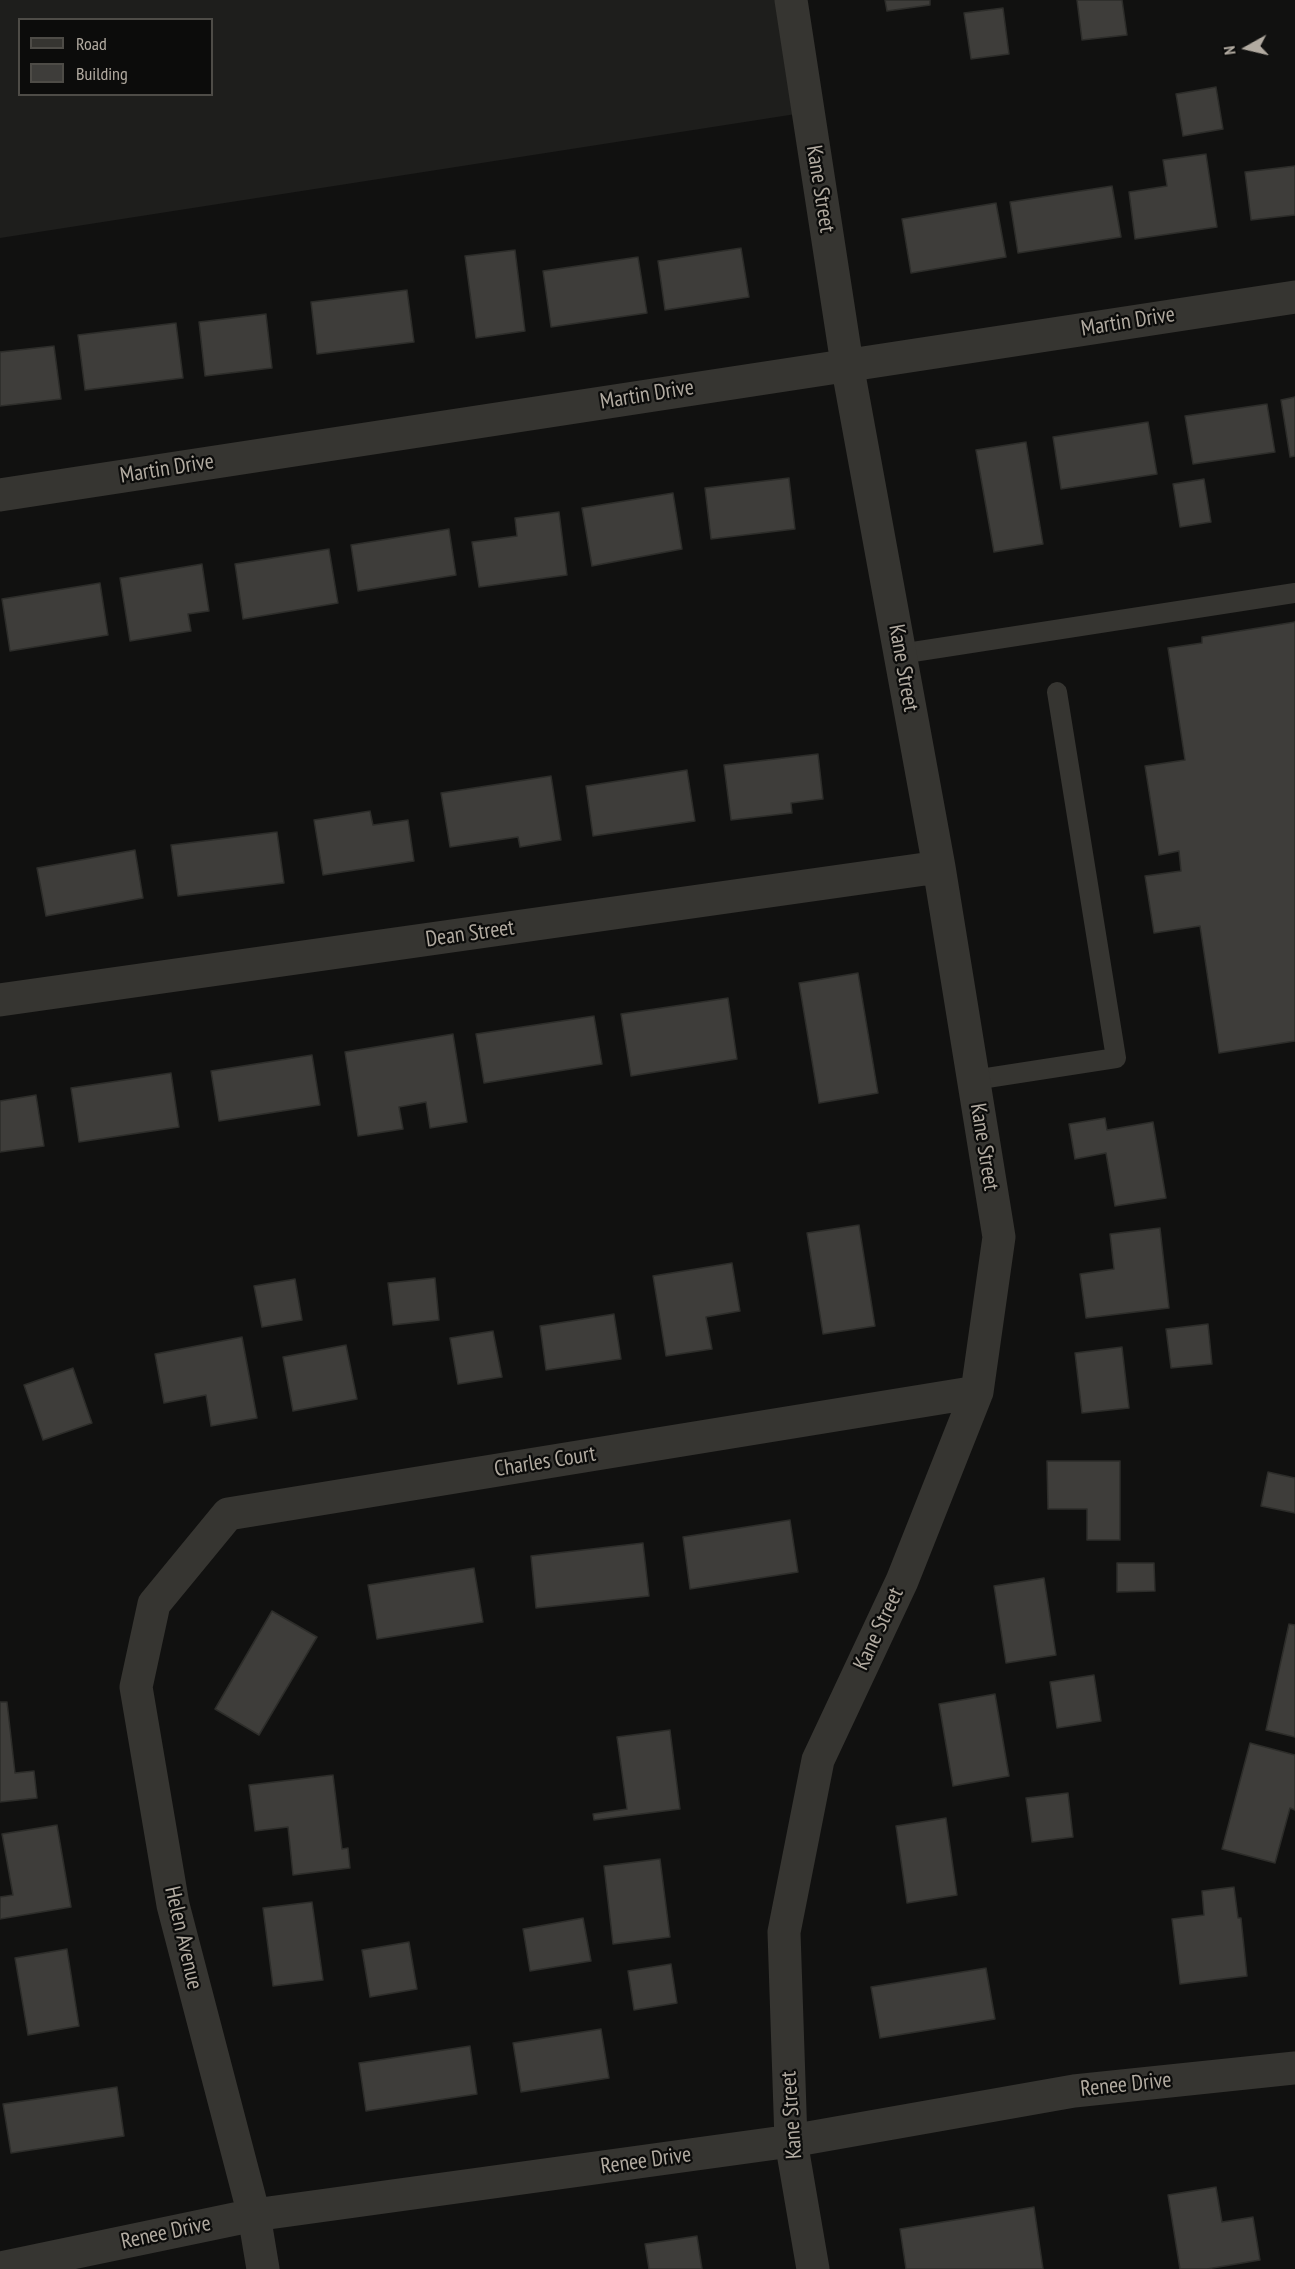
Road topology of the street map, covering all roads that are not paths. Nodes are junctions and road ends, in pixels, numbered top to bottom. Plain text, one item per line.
1 (791, 0) edge
2 (1295, 297) edge
3 (847, 364) junction
4 (0, 495) edge
5 (1295, 593) edge
6 (900, 654) junction
7 (1057, 692) dead end
8 (939, 867) junction
9 (0, 1000) edge
10 (974, 1080) junction
11 (977, 1392) junction
12 (154, 1604) joint
13 (1295, 2068) edge
14 (792, 2141) junction
15 (254, 2215) junction
16 (0, 2268) edge
17 (263, 2269) edge
18 (813, 2269) edge

1 - 3 street, Kane Street
2 - 3 street, Martin Drive
3 - 4 street, Martin Drive
3 - 6 street, Kane Street
5 - 6 lane
6 - 8 street, Kane Street
7 - 10 lane
8 - 9 street, Dean Street
8 - 10 street, Kane Street
10 - 11 street, Kane Street
11 - 12 street, Charles Court
11 - 14 street, Kane Street
12 - 15 street, Helen Avenue
13 - 14 street, Renee Drive
14 - 15 street, Renee Drive
14 - 18 street, Kane Street
15 - 16 street, Renee Drive
15 - 17 street, Helen Avenue

